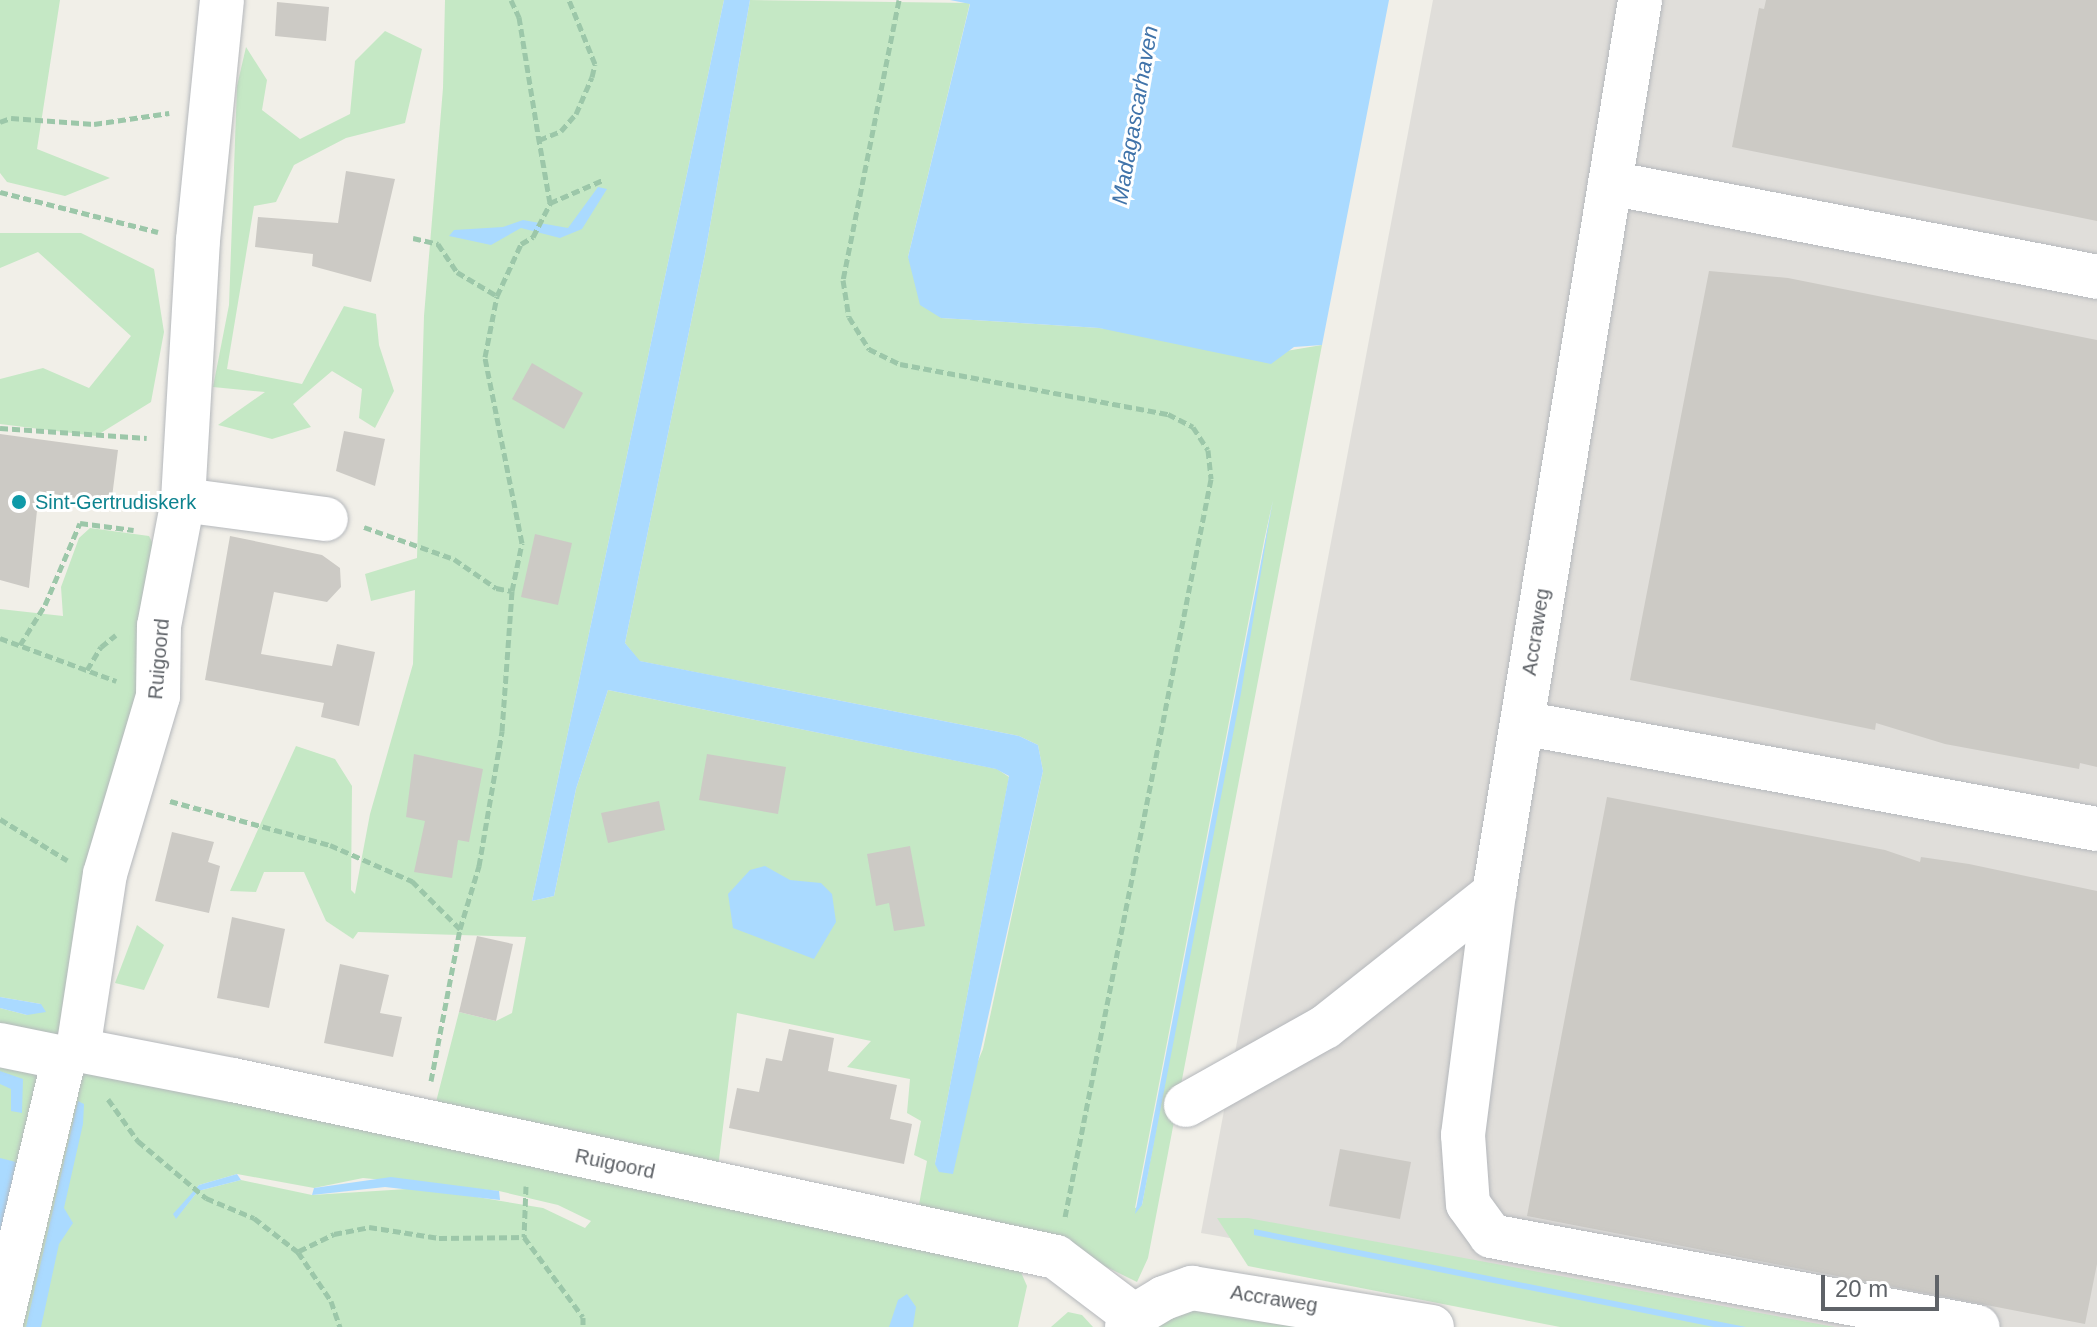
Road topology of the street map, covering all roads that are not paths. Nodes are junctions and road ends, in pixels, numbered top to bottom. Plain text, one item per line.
1 (222, 0) edge
2 (1640, 0) edge
3 (1610, 183) junction
4 (2097, 277) edge
5 (181, 518) junction
6 (326, 519) road end
7 (1522, 723) junction
8 (2097, 829) edge
9 (1494, 893) junction
10 (0, 1045) edge
11 (79, 1054) junction
12 (1186, 1105) dead end
13 (1131, 1322) edge
14 (0, 1327) edge
15 (1432, 1327) edge
16 (1978, 1327) edge

1 - 5 street, Ruigoord
2 - 3 street, Accraweg
3 - 4 street
3 - 7 street, Accraweg
5 - 6 street
5 - 11 street, Ruigoord
7 - 8 street
7 - 9 street, Accraweg
9 - 12 street
9 - 16 street, Accraweg
10 - 11 street, Ruigoord
11 - 13 street, Ruigoord
11 - 14 street
13 - 15 street, Accraweg

